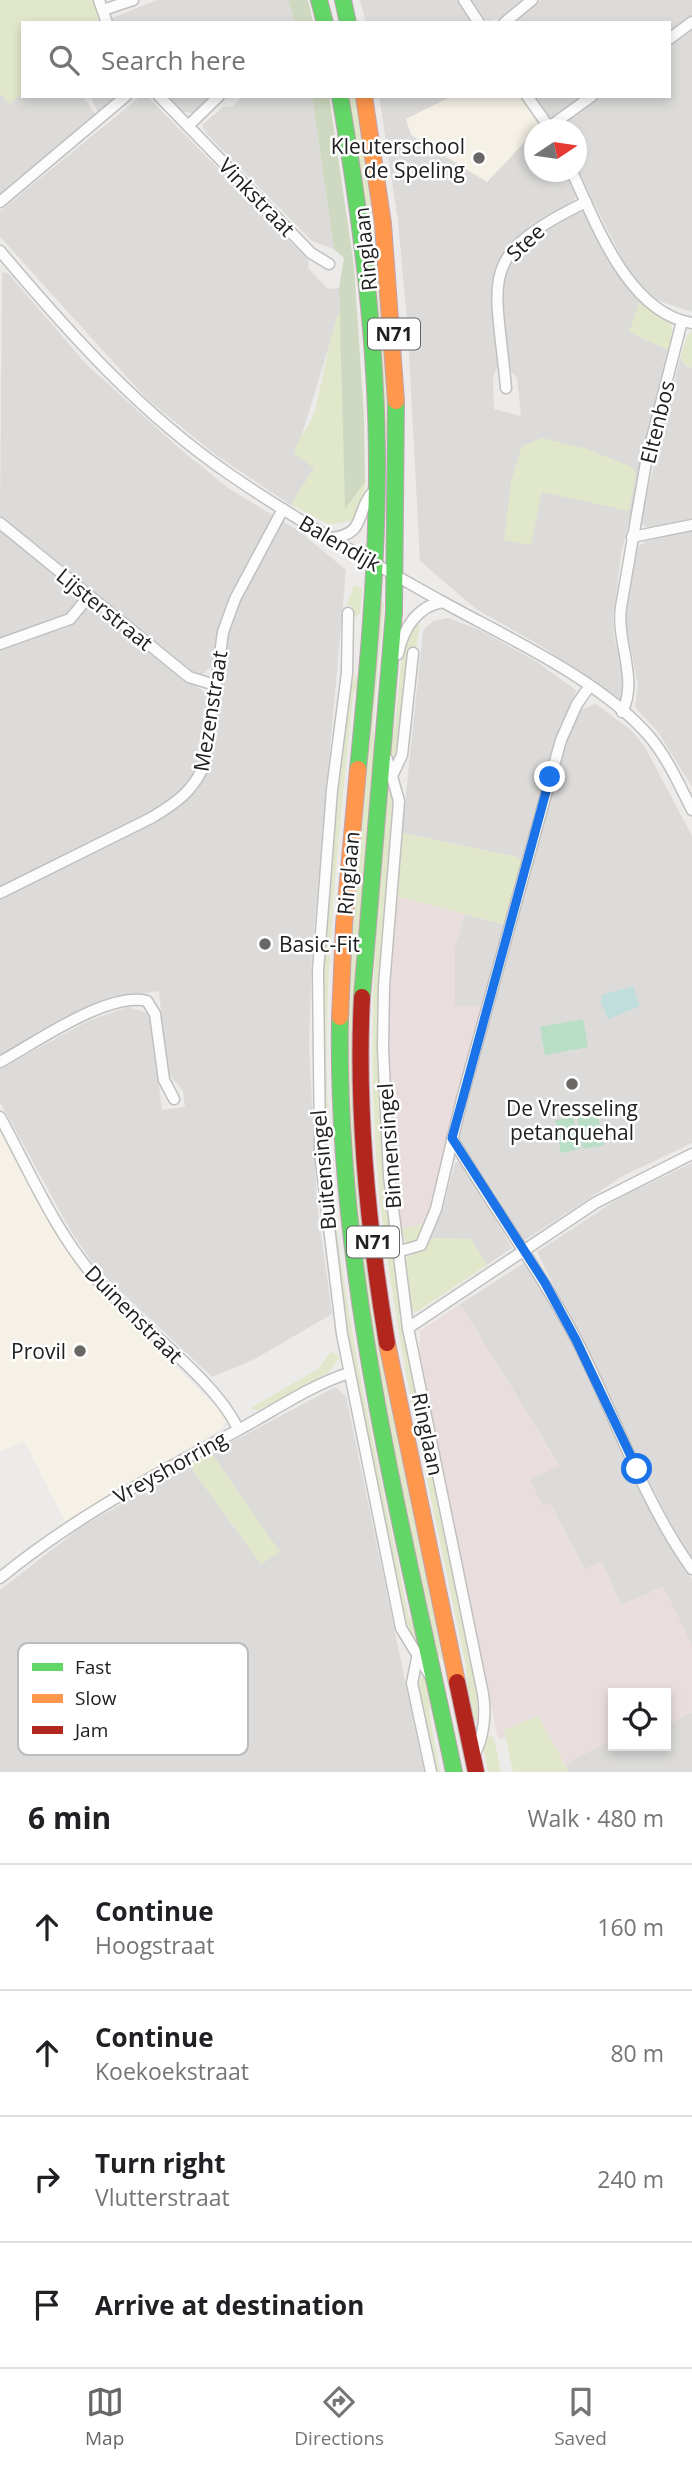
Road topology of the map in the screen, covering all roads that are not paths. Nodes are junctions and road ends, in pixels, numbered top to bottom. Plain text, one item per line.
1 (133, 0) edge
2 (319, 0) edge
3 (343, 0) edge
4 (464, 0) edge
5 (532, 0) edge
6 (101, 5) edge
7 (324, 21) edge
8 (348, 21) edge
9 (478, 21) edge
10 (506, 21) edge
11 (692, 22) edge
12 (671, 38) edge
13 (124, 98) edge
14 (161, 98) edge
15 (217, 98) edge
16 (340, 98) edge
17 (364, 98) edge
18 (528, 98) edge
19 (589, 98) edge
20 (544, 119) edge
21 (562, 119) edge
22 (188, 125) junction
23 (577, 182) edge
24 (0, 202) edge
25 (586, 202) junction
26 (2, 257) edge
27 (329, 264) dead end
28 (687, 322) edge
29 (506, 388) dead end
30 (376, 489) junction
31 (283, 509) junction
32 (0, 523) edge
33 (692, 525) edge
34 (632, 537) junction
35 (331, 538) junction
36 (374, 564) junction
37 (396, 574) junction
38 (89, 596) junction
39 (443, 602) junction
40 (348, 612) dead end
41 (370, 634) junction
42 (0, 644) edge
43 (413, 653) dead end
44 (389, 670) junction
45 (347, 673) junction
46 (215, 685) junction
47 (589, 687) junction
48 (622, 712) junction
49 (382, 744) junction
50 (392, 776) junction
51 (692, 810) edge
52 (0, 893) edge
53 (0, 1062) edge
54 (174, 1099) dead end
55 (0, 1117) edge
56 (452, 1138) junction
57 (692, 1154) edge
58 (524, 1250) junction
59 (397, 1252) junction
60 (408, 1328) junction
61 (349, 1373) junction
62 (239, 1429) junction
63 (692, 1569) edge
64 (0, 1578) edge
65 (417, 1658) junction
66 (434, 1679) junction
67 (474, 1765) edge
68 (451, 1768) edge
69 (431, 1772) edge

1 - 6 street
2 - 7 highway
3 - 8 highway
4 - 9 street
5 - 10 street
11 - 12 street
13 - 24 street
14 - 22 street, Vinkstraat
15 - 22 street
16 - 30 highway, Ringlaan / N71
17 - 37 highway, Ringlaan / N71
18 - 20 street
19 - 21 street
22 - 27 street, Vinkstraat
23 - 25 street, Eltenbos
25 - 28 street, Eltenbos
25 - 29 street, Stee
26 - 31 street, Balendijk
28 - 34 street, Eltenbos
30 - 35 street
30 - 36 highway, Ringlaan / N71
31 - 35 street, Balendijk
31 - 46 street, Mezenstraat
32 - 38 street, Lijsterstraat
33 - 34 street
34 - 48 street, Eltenbos
35 - 36 street, Balendijk
36 - 37 street, Balendijk
36 - 41 highway, Ringlaan / N71
37 - 39 street, Balendijk
37 - 44 highway, Ringlaan / N71
38 - 42 street
38 - 46 street, Lijsterstraat
39 - 44 street
39 - 47 street, Balendijk
40 - 45 street, Buitensingel
41 - 45 street, Buitensingel
41 - 66 highway, Ringlaan / N71
43 - 50 street, Binnensingel
44 - 49 highway, Ringlaan / N71
45 - 61 street, Buitensingel
46 - 52 street, Mezenstraat
47 - 48 street, Balendijk
47 - 56 street
48 - 51 street, Balendijk
49 - 50 street, Binnensingel
49 - 67 highway, Ringlaan / N71
50 - 59 street, Binnensingel
53 - 54 street
55 - 62 street, Duinenstraat
56 - 58 street
56 - 59 street
57 - 58 street
58 - 60 street
58 - 63 street
59 - 60 street, Binnensingel
60 - 67 street, Binnensingel
61 - 62 street, Vreyshorring
61 - 65 street, Buitensingel
62 - 64 street, Vreyshorring
65 - 66 street, Buitensingel
65 - 69 street
66 - 68 highway, Ringlaan / N71

